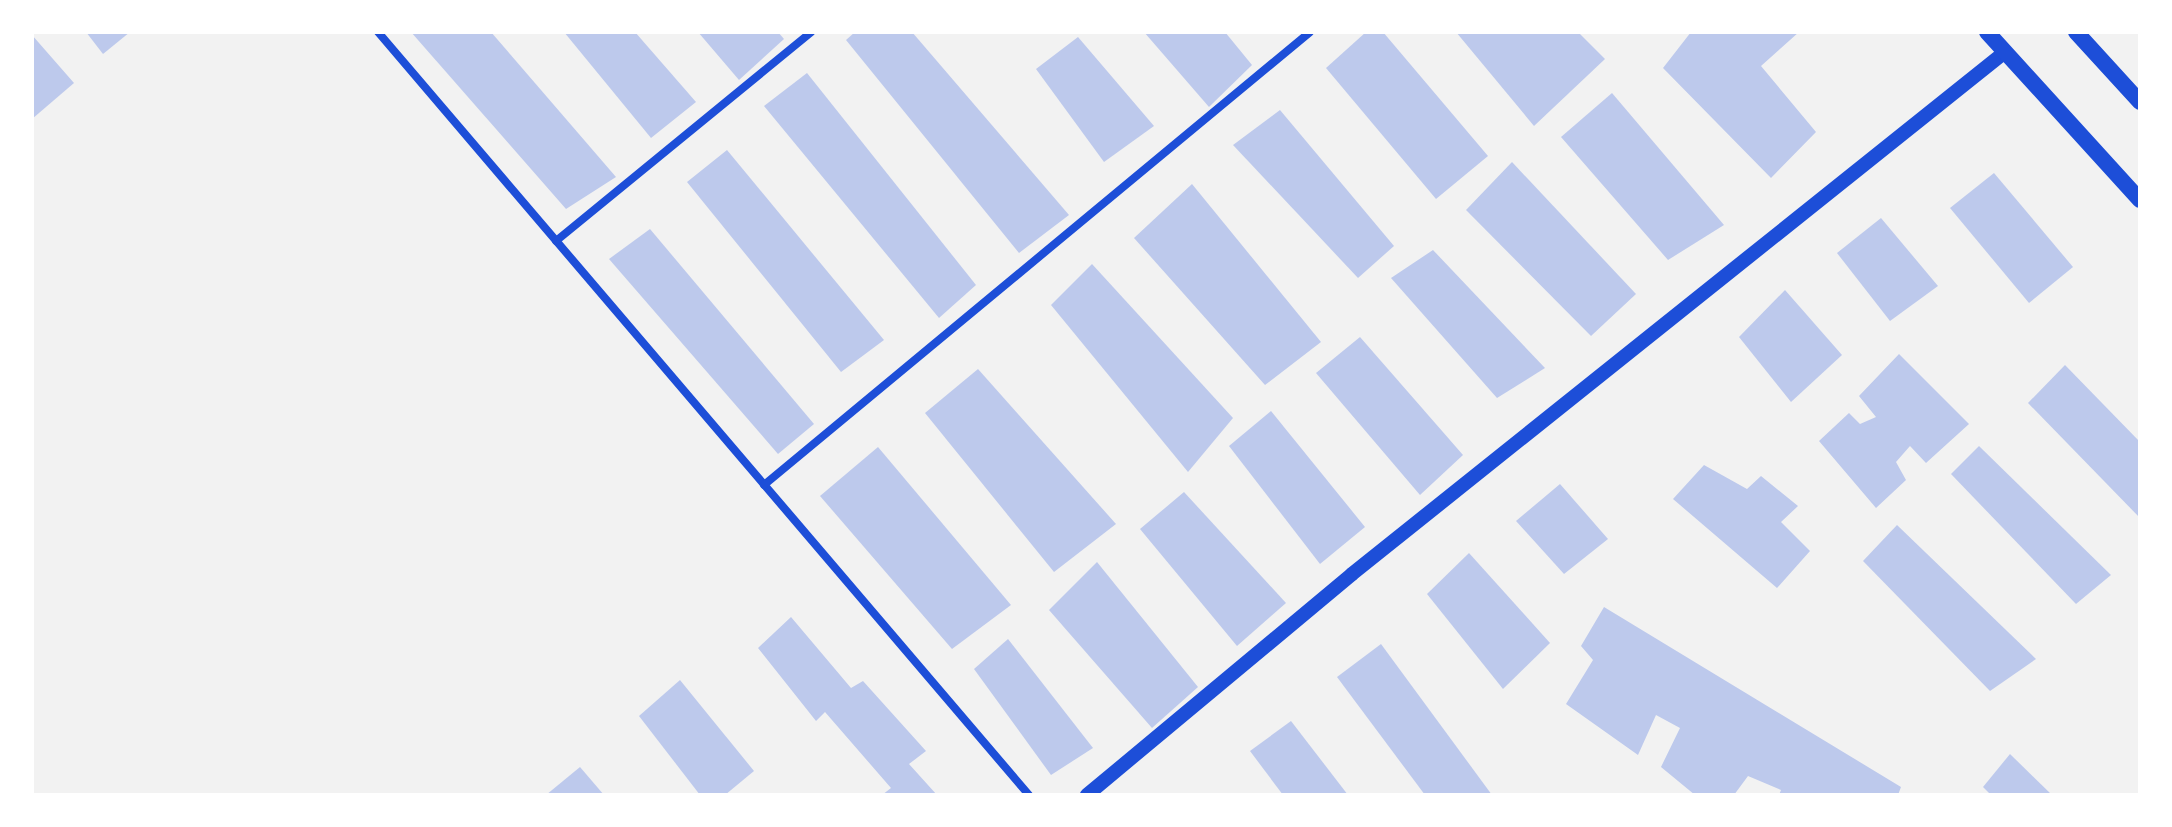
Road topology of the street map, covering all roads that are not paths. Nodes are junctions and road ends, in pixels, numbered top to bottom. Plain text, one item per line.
1 (378, 32) edge
2 (811, 32) edge
3 (1310, 32) edge
4 (1987, 32) edge
5 (2076, 32) edge
6 (2005, 52) junction
7 (2140, 102) edge
8 (2138, 196) edge
9 (556, 241) junction
10 (764, 485) junction
11 (1029, 795) edge
12 (1087, 795) edge

1 - 9 street
2 - 9 street
3 - 10 street
4 - 6 main road
5 - 7 main road
6 - 8 main road
6 - 12 street
9 - 10 street
10 - 11 street

